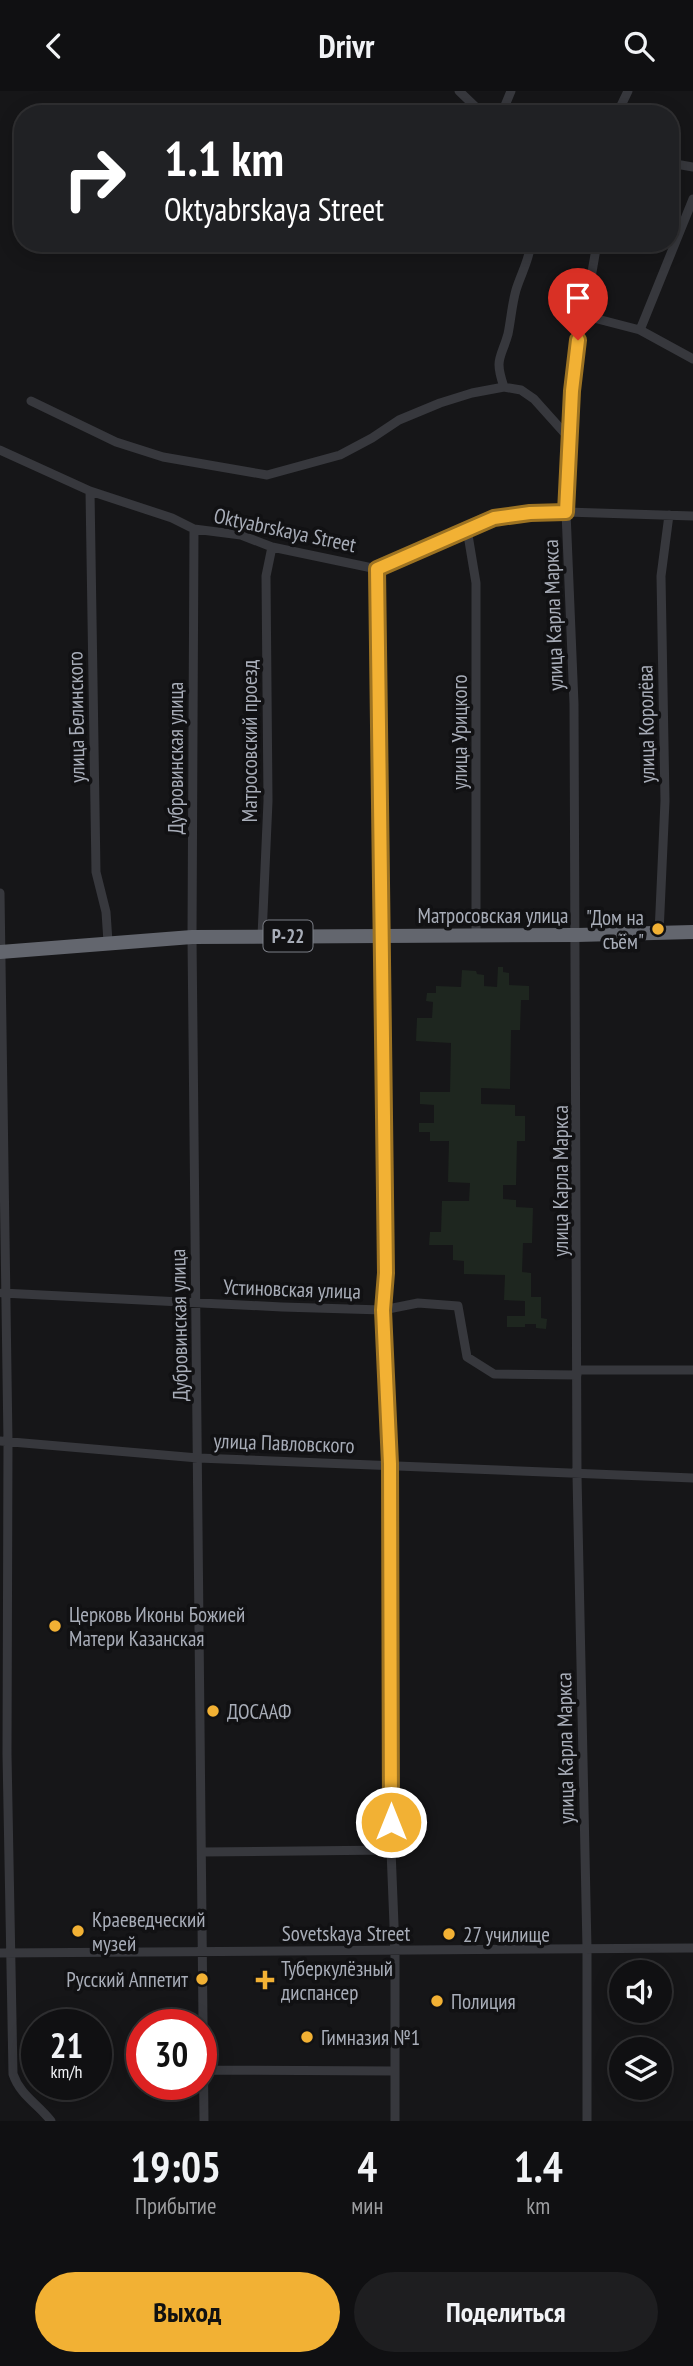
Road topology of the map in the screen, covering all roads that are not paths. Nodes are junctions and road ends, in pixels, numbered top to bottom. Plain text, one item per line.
1 (459, 91) edge
2 (474, 105) edge
3 (693, 199) edge
4 (679, 234) edge
5 (596, 252) edge
6 (672, 252) edge
7 (529, 253) dead end
8 (582, 315) junction
9 (640, 330) junction
10 (693, 359) edge
11 (504, 387) junction
12 (31, 401) dead end
13 (569, 438) junction
14 (0, 450) edge
15 (90, 491) junction
16 (566, 512) junction
17 (668, 515) junction
18 (693, 516) edge
19 (194, 529) junction
20 (467, 529) junction
21 (272, 547) junction
22 (377, 569) junction
23 (0, 893) edge
24 (693, 932) edge
25 (659, 933) junction
26 (577, 935) junction
27 (262, 936) junction
28 (476, 936) junction
29 (192, 937) junction
30 (383, 937) junction
31 (108, 942) junction
32 (1, 952) edge
33 (3, 1293) edge
34 (195, 1303) junction
35 (383, 1310) junction
36 (693, 1370) edge
37 (578, 1372) junction
38 (4, 1441) edge
39 (198, 1458) junction
40 (390, 1464) junction
41 (577, 1475) junction
42 (693, 1478) edge
43 (391, 1850) junction
44 (202, 1852) junction
45 (693, 1948) edge
46 (587, 1949) junction
47 (395, 1950) junction
48 (202, 1951) junction
49 (5, 1953) edge
50 (203, 2009) edge
51 (217, 2070) edge
52 (395, 2071) junction
53 (204, 2100) edge
54 (51, 2121) edge
55 (204, 2121) edge
56 (395, 2121) edge
57 (587, 2121) edge

1 - 2 street
3 - 4 street
5 - 8 street, улица Карла Маркса
6 - 9 street
7 - 11 street
8 - 9 street
8 - 13 street, улица Карла Маркса
9 - 10 street
11 - 12 street
11 - 13 street
13 - 16 street, улица Карла Маркса
14 - 15 street, Oktyabrskaya Street
15 - 19 street, Oktyabrskaya Street
15 - 31 street, улица Белинского
16 - 17 street, Oktyabrskaya Street
16 - 20 street, Oktyabrskaya Street
16 - 26 street, улица Карла Маркса
17 - 18 street, Oktyabrskaya Street
17 - 25 street, улица Королёва
19 - 21 street, Oktyabrskaya Street
19 - 29 street, Дубровинская улица
20 - 22 street, Oktyabrskaya Street
20 - 28 street, улица Урицкого
21 - 22 street, Oktyabrskaya Street
21 - 27 street, Матросовский проезд
22 - 30 street
23 - 32 street
24 - 25 highway, Матросовская улица / Р-22
25 - 26 highway, Матросовская улица / Р-22
26 - 28 highway, Матросовская улица / Р-22
26 - 37 street, улица Карла Маркса
27 - 29 highway, Матросовская улица / Р-22
27 - 30 highway, Матросовская улица / Р-22
28 - 30 highway, Матросовская улица / Р-22
29 - 31 highway, Матросовская улица / Р-22
29 - 34 street, Дубровинская улица
30 - 35 street
31 - 32 highway, Матросовская улица / Р-22
32 - 33 street
33 - 34 street, Устиновская улица
33 - 38 street
34 - 35 street, Устиновская улица
34 - 39 street, Дубровинская улица
35 - 37 street, Устиновская улица
35 - 40 street
36 - 37 street, Устиновская улица
37 - 41 street, улица Карла Маркса
38 - 39 street, улица Павловского
38 - 49 street
39 - 40 street, улица Павловского
39 - 44 street, Дубровинская улица
40 - 41 street, улица Павловского
40 - 43 street
41 - 42 street, улица Павловского
41 - 46 street, улица Карла Маркса
43 - 44 street
43 - 47 street
44 - 48 street, Дубровинская улица
45 - 46 street, Sovetskaya Street
46 - 47 street, Sovetskaya Street
46 - 57 street, улица Карла Маркса
47 - 48 street, Sovetskaya Street
47 - 52 street
48 - 49 street, Sovetskaya Street
48 - 50 street, Дубровинская улица
49 - 54 street
51 - 52 street
52 - 56 street
53 - 55 street, Дубровинская улица

